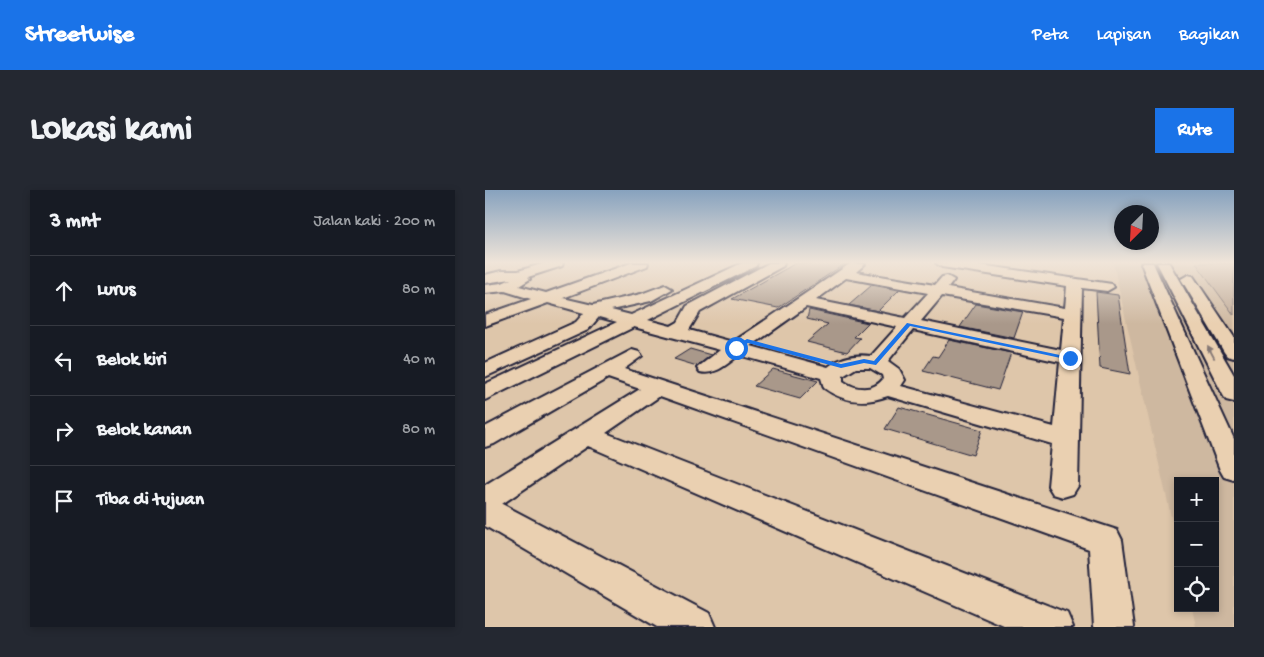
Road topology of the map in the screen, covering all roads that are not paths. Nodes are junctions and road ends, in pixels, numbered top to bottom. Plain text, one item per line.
1 (506, 283) edge
2 (521, 283) edge
3 (585, 283) edge
4 (677, 283) edge
5 (708, 283) edge
6 (740, 283) edge
7 (831, 283) edge
8 (900, 283) edge
9 (944, 283) edge
10 (1075, 283) edge
11 (1084, 283) edge
12 (1156, 283) edge
13 (1174, 283) edge
14 (1191, 283) edge
15 (1107, 287) dead end
16 (485, 290) edge
17 (938, 290) junction
18 (554, 295) junction
19 (804, 302) junction
20 (603, 308) junction
21 (1073, 314) junction
22 (638, 318) junction
23 (485, 321) edge
24 (909, 324) junction
25 (680, 329) junction
26 (741, 344) junction
27 (1234, 352) edge
28 (632, 356) dead end
29 (1070, 358) junction
30 (876, 363) junction
31 (707, 368) dead end
32 (607, 370) junction
33 (836, 370) junction
34 (485, 371) edge
35 (890, 385) junction
36 (658, 388) junction
37 (485, 393) edge
38 (1234, 395) edge
39 (1066, 432) junction
40 (586, 435) junction
41 (485, 438) edge
42 (1234, 470) edge
43 (1063, 486) dead end
44 (486, 509) edge
45 (695, 627) edge
46 (1053, 627) edge
47 (1114, 627) edge

1 - 16 street
2 - 18 street
3 - 18 street
4 - 20 street
5 - 22 street
6 - 25 street
7 - 19 street
8 - 17 street
9 - 17 street
10 - 21 street
11 - 15 street
12 - 42 street
38 -> 13 street
14 - 27 street
17 - 21 street
17 - 24 street
18 - 20 street
18 - 23 street
19 - 24 street
19 - 26 street
20 - 22 street
20 - 34 street
21 - 29 street
22 - 25 street
22 - 37 street
24 - 29 street
24 - 30 street
25 - 26 street
26 - 31 street
26 - 33 street
28 - 32 street
29 - 39 street
30 - 33 street
30 - 35 street
32 - 36 street
32 - 41 street
33 - 35 street
35 - 39 street
36 - 40 street
36 - 47 street
39 - 43 street
40 - 44 street
40 - 46 street
44 - 45 street

